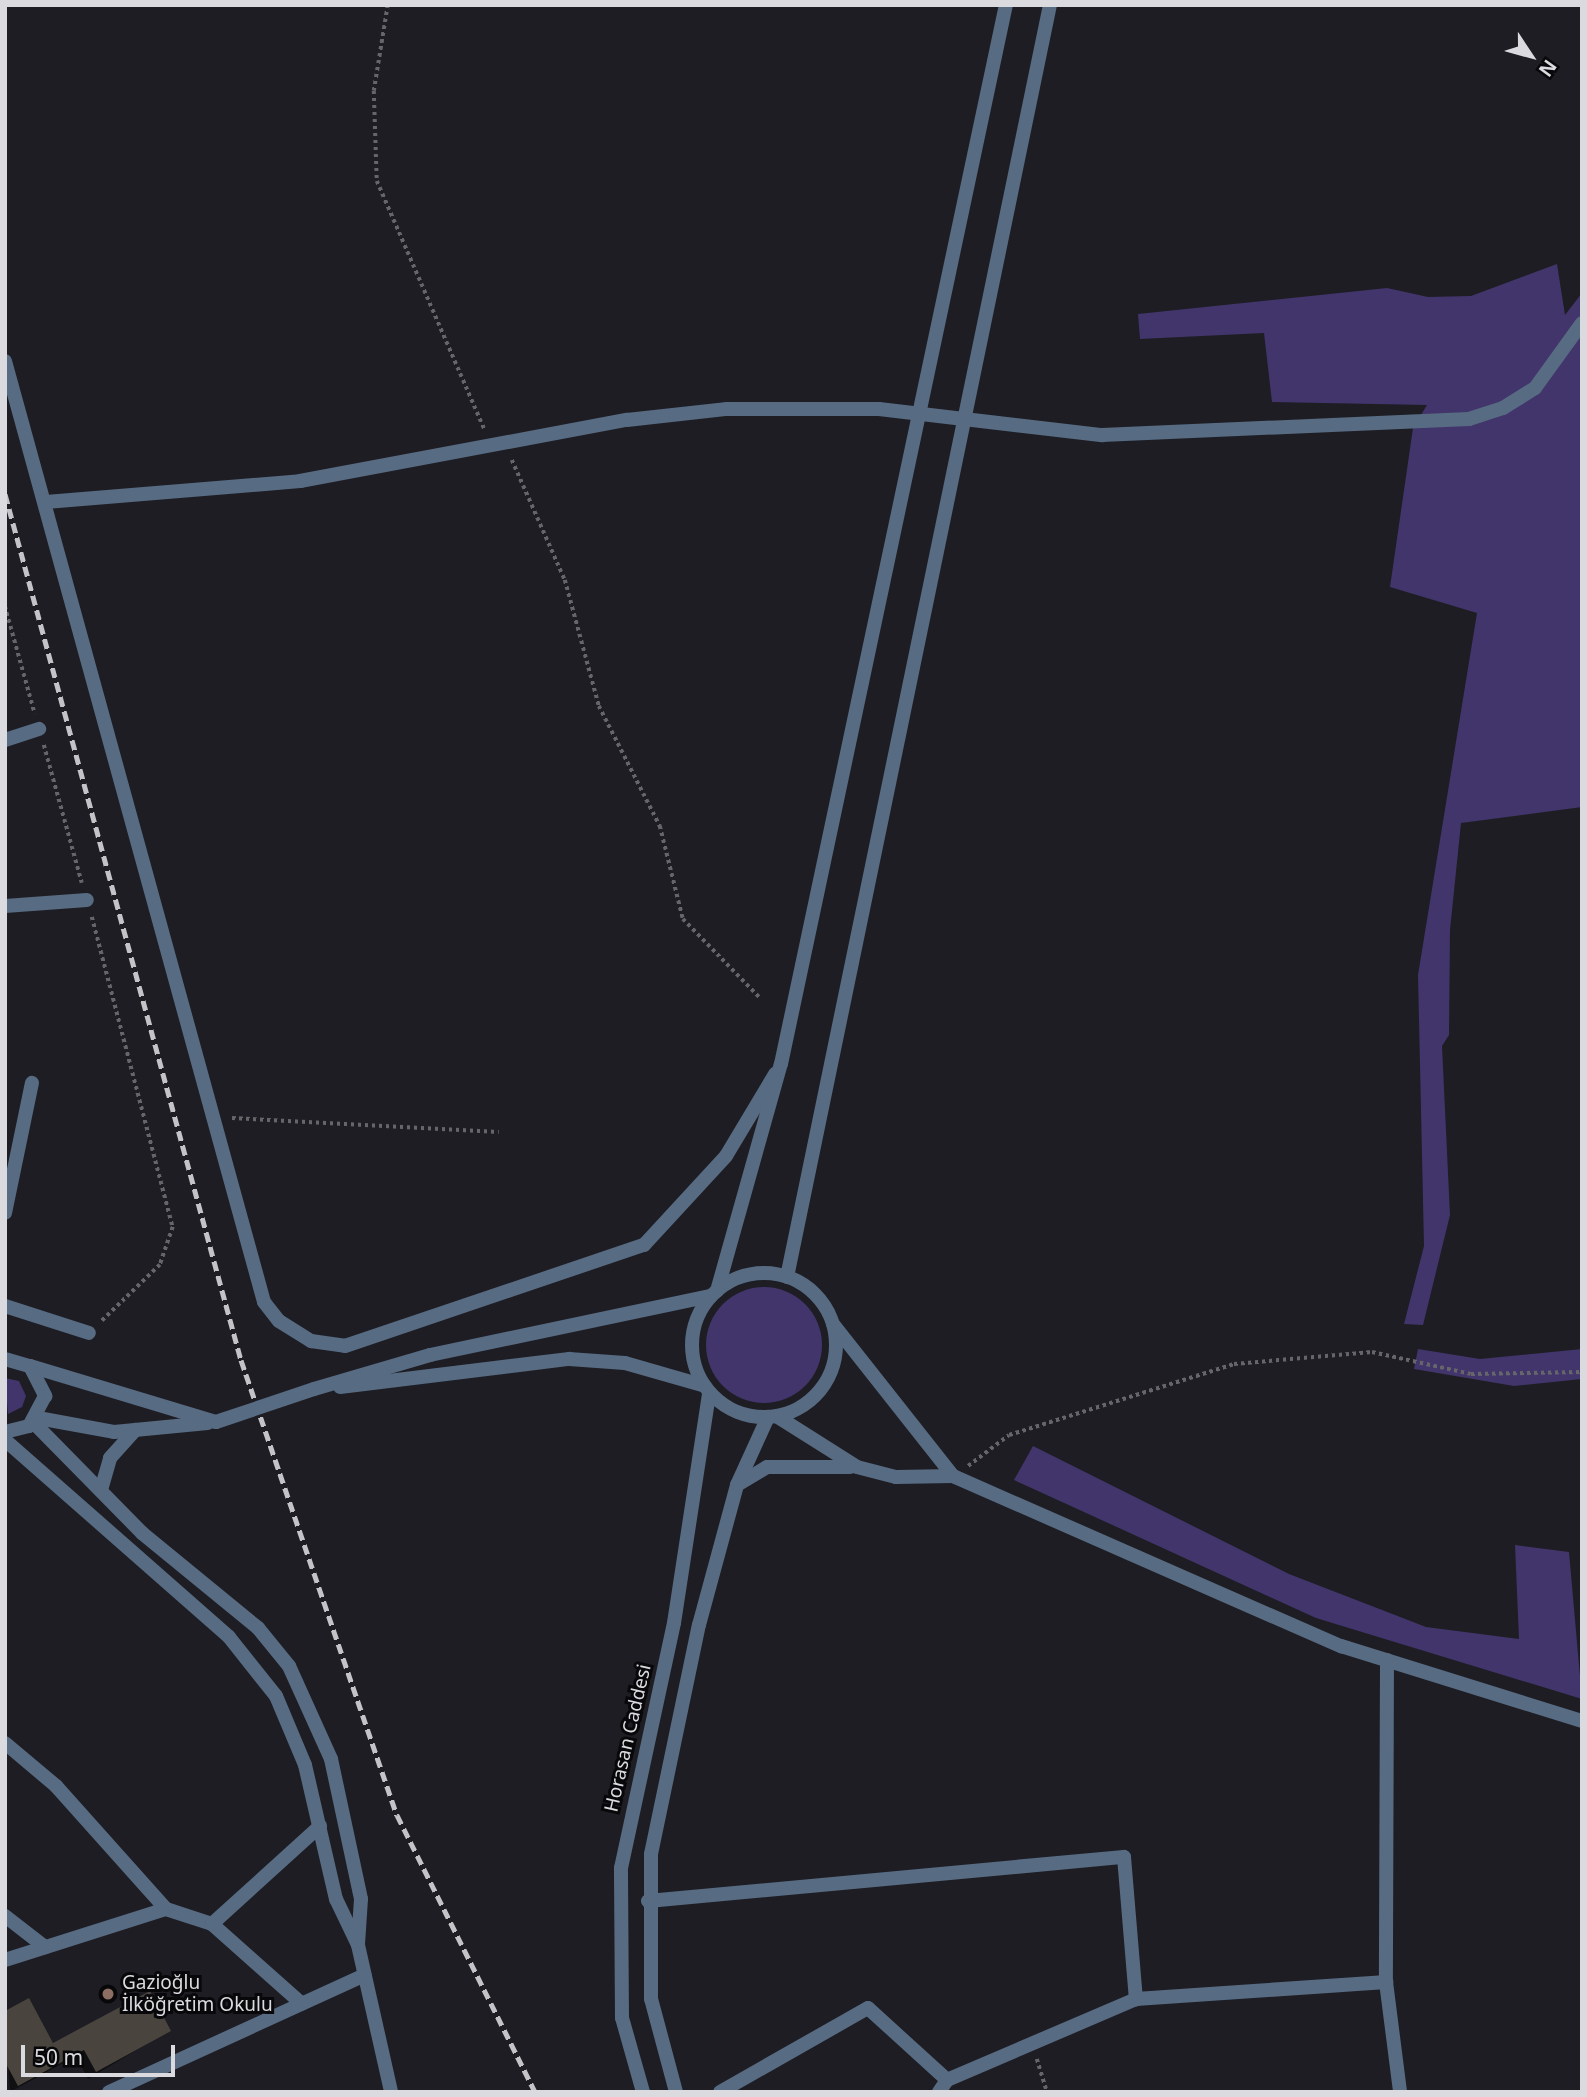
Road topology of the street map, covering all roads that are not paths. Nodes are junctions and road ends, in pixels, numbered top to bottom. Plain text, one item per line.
1 (1006, 5) edge
2 (1050, 5) edge
3 (1582, 323) edge
4 (5, 361) edge
5 (922, 412) junction
6 (964, 417) junction
7 (46, 502) junction
8 (39, 729) road end
9 (5, 740) edge
10 (87, 900) road end
11 (5, 906) edge
12 (781, 1064) junction
13 (32, 1083) dead end
14 (5, 1213) edge
15 (787, 1277) junction
16 (714, 1294) junction
17 (5, 1306) edge
18 (833, 1324) junction
19 (89, 1333) road end
20 (6, 1359) edge
21 (30, 1366) junction
22 (314, 1390) junction
23 (707, 1390) junction
24 (773, 1417) junction
25 (35, 1420) junction
26 (216, 1422) junction
27 (135, 1430) junction
28 (5, 1432) edge
29 (5, 1440) edge
30 (858, 1467) junction
31 (953, 1476) junction
32 (737, 1485) junction
33 (101, 1490) junction
34 (1387, 1661) junction
35 (1582, 1721) edge
36 (5, 1743) edge
37 (320, 1826) junction
38 (648, 1901) junction
39 (166, 1909) junction
40 (5, 1916) edge
41 (212, 1924) junction
42 (358, 1945) junction
43 (45, 1947) junction
44 (5, 1960) edge
45 (365, 1975) junction
46 (1386, 1982) junction
47 (1136, 1999) junction
48 (302, 2004) junction
49 (943, 2086) edge
50 (110, 2092) edge
51 (391, 2092) edge
52 (643, 2092) edge
53 (676, 2092) edge
54 (720, 2092) edge
55 (1400, 2092) edge

1 - 5 street
2 - 6 street
3 - 6 street
4 - 7 street
5 - 6 street
5 - 7 street
5 - 12 street
6 - 15 street
7 - 12 street
8 - 9 street
10 - 11 street
12 - 16 street
13 - 14 street
15 - 16 street
15 - 18 street
16 - 22 street
16 - 23 street
17 - 19 street
18 - 24 street
18 - 31 street
20 - 21 street
21 - 25 street
21 - 26 street
22 - 23 street
22 - 26 street, bridge
23 - 24 street
23 - 52 street, Horasan Caddesi
24 - 30 street
24 - 32 street
25 - 27 street
25 - 28 street
25 - 33 street
26 - 27 street
27 - 33 street
29 - 37 street
30 - 31 street
30 - 32 street
31 - 34 street
32 - 38 street
33 - 42 street
34 - 35 street
34 - 46 street
36 - 39 street
37 - 41 street
37 - 42 street
38 - 47 street
38 - 53 street
39 - 41 street
39 - 43 street
40 - 43 street
41 - 48 street
42 - 45 street
43 - 44 street
45 - 48 street
45 - 51 street
46 - 47 street
46 - 55 street
47 - 49 street
48 - 50 street
49 - 54 street

